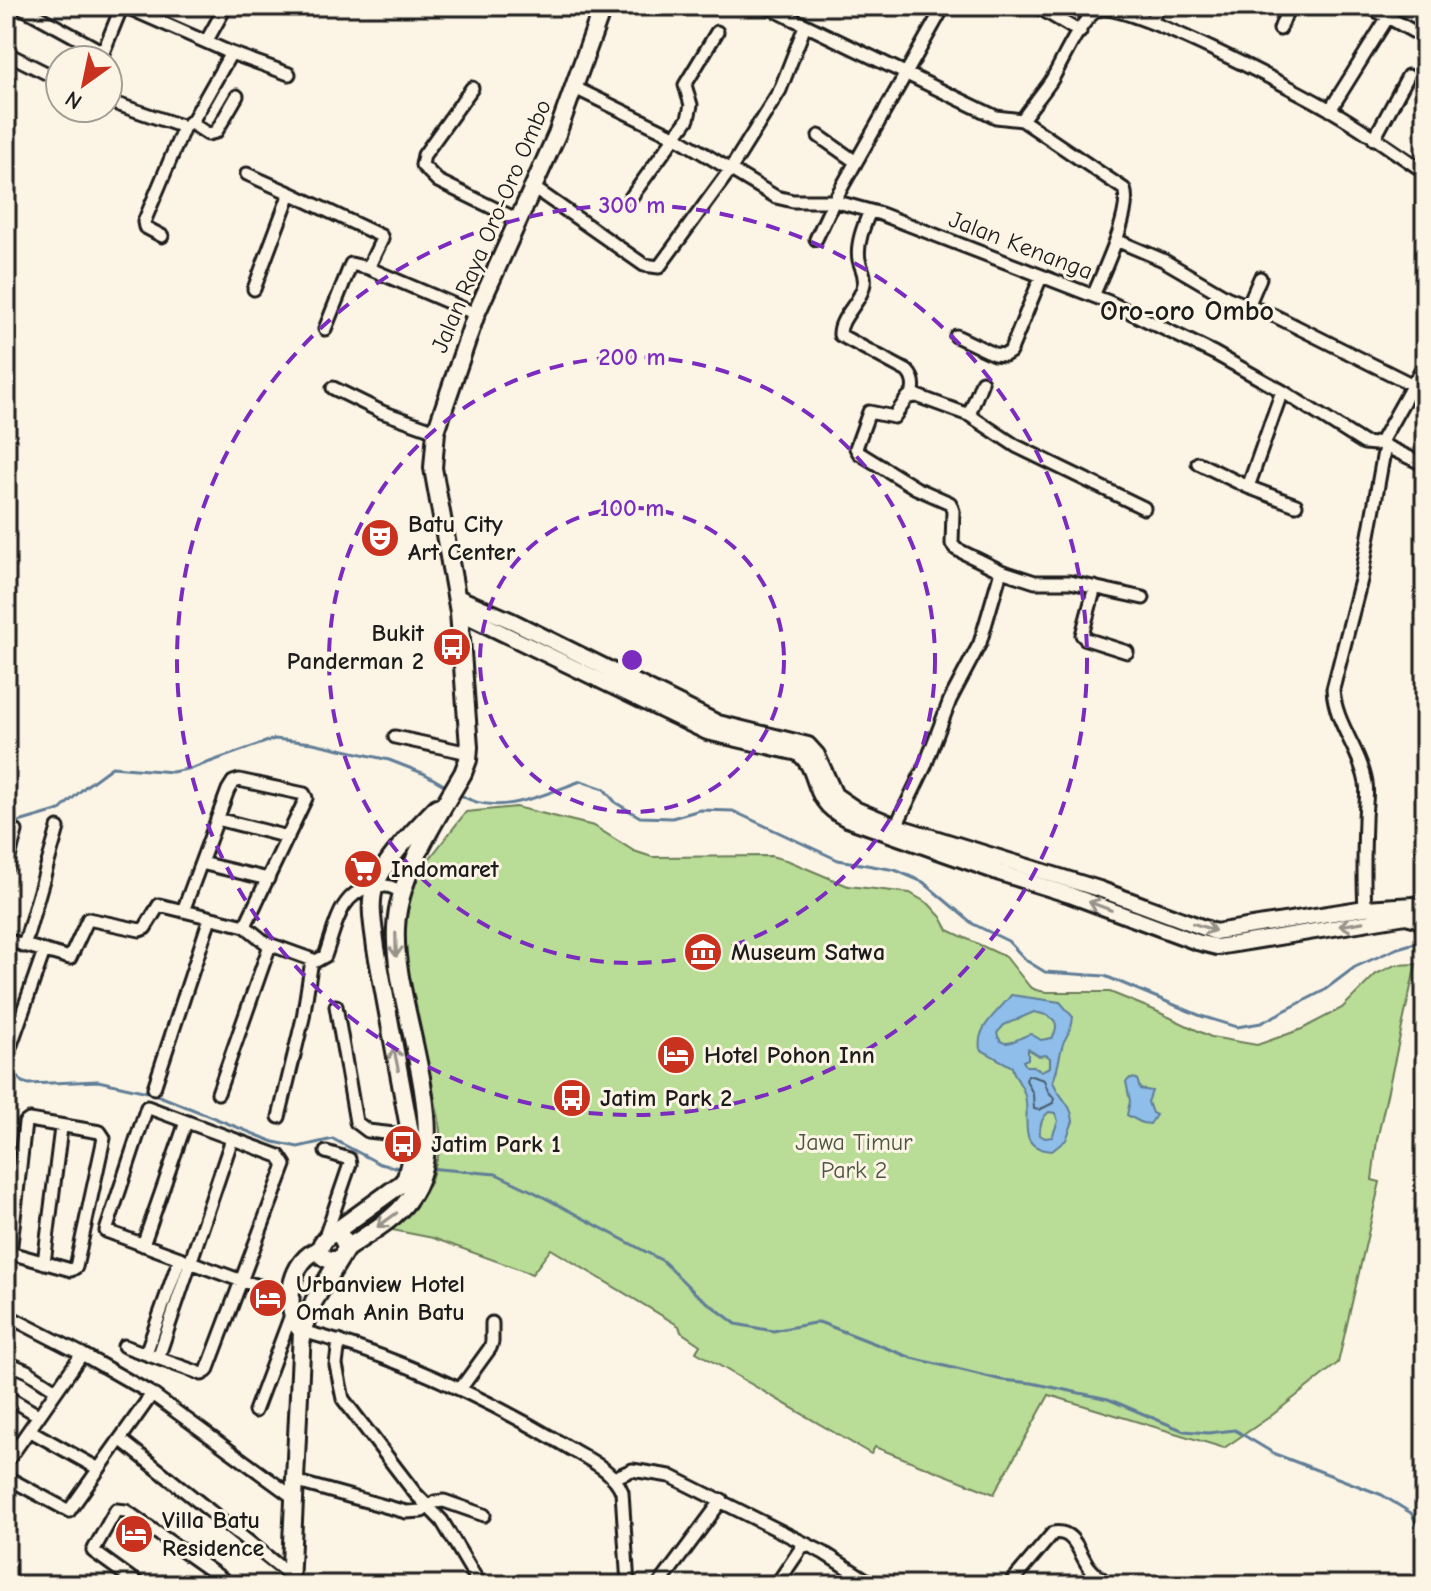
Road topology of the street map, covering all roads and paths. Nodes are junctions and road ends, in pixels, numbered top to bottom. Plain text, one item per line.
1 (19, 6) edge
2 (123, 6) edge
3 (226, 6) edge
4 (603, 6) edge
5 (766, 6) edge
6 (944, 6) edge
7 (1036, 6) edge
8 (1159, 6) edge
9 (1289, 6) edge
10 (1368, 6) edge
11 (1388, 17) junction
12 (1151, 21) junction
13 (805, 26) junction
14 (1280, 29) dead end
15 (717, 32) dead end
16 (1080, 32) junction
17 (1425, 38) edge
18 (206, 42) junction
19 (81, 44) edge
20 (106, 44) edge
21 (6, 53) edge
22 (231, 53) junction
23 (44, 72) edge
24 (907, 73) junction
25 (289, 74) dead end
26 (1408, 76) dead end
27 (472, 88) dead end
28 (575, 88) junction
29 (237, 96) dead end
30 (124, 106) edge
31 (1330, 110) junction
32 (1022, 120) junction
33 (187, 125) junction
34 (819, 136) dead end
35 (676, 137) junction
36 (1374, 139) junction
37 (856, 162) junction
38 (730, 170) junction
39 (1425, 172) edge
40 (247, 174) dead end
41 (534, 188) junction
42 (290, 193) junction
43 (629, 200) dead end
44 (834, 201) junction
45 (870, 211) junction
46 (518, 220) junction
47 (162, 236) dead end
48 (816, 239) dead end
49 (1116, 240) junction
50 (368, 268) junction
51 (1041, 277) junction
52 (1260, 278) dead end
53 (254, 289) dead end
54 (1093, 296) junction
55 (1248, 306) junction
56 (476, 314) junction
57 (325, 329) dead end
58 (956, 336) dead end
59 (1425, 363) edge
60 (982, 382) dead end
61 (1413, 385) junction
62 (333, 388) dead end
63 (1282, 391) junction
64 (912, 395) junction
65 (969, 415) junction
66 (436, 431) junction
67 (1382, 444) junction
68 (1198, 463) dead end
69 (1425, 465) edge
70 (1248, 487) junction
71 (1296, 505) dead end
72 (1144, 508) dead end
73 (1001, 571) junction
74 (1095, 587) junction
75 (1143, 598) dead end
76 (458, 604) junction
77 (1127, 652) dead end
78 (717, 729) junction
79 (395, 737) dead end
80 (469, 753) junction
81 (452, 792) junction
82 (217, 819) junction
83 (896, 826) junction
84 (58, 828) dead end
85 (16, 831) dead end
86 (288, 837) junction
87 (979, 858) junction
88 (201, 863) junction
89 (1002, 867) junction
90 (6, 868) edge
91 (268, 879) junction
92 (374, 887) junction
93 (401, 892) junction
94 (1365, 908) junction
95 (1425, 909) edge
96 (183, 911) junction
97 (210, 918) junction
98 (245, 926) junction
99 (1425, 926) edge
100 (6, 940) edge
101 (270, 945) junction
102 (24, 946) junction
103 (44, 951) junction
104 (312, 960) junction
105 (336, 1006) dead end
106 (6, 1059) edge
107 (154, 1088) dead end
108 (218, 1093) dead end
109 (279, 1117) dead end
110 (186, 1122) junction
111 (61, 1128) junction
112 (412, 1136) junction
113 (232, 1139) junction
114 (326, 1152) dead end
115 (415, 1169) junction
116 (326, 1240) junction
117 (143, 1245) junction
118 (8, 1253) edge
119 (342, 1254) junction
120 (186, 1261) junction
121 (44, 1263) junction
122 (242, 1281) junction
123 (291, 1295) junction
124 (6, 1315) edge
125 (291, 1315) junction
126 (492, 1323) dead end
127 (302, 1331) junction
128 (339, 1341) junction
129 (124, 1346) dead end
130 (82, 1354) junction
131 (152, 1356) junction
132 (6, 1362) edge
133 (461, 1388) junction
134 (56, 1390) junction
135 (152, 1394) junction
136 (6, 1396) edge
137 (255, 1411) dead end
138 (38, 1415) junction
139 (29, 1430) junction
140 (120, 1439) junction
141 (6, 1463) edge
142 (99, 1469) junction
143 (6, 1477) edge
144 (614, 1478) junction
145 (294, 1489) junction
146 (722, 1500) junction
147 (428, 1509) junction
148 (484, 1515) dead end
149 (804, 1544) junction
150 (290, 1580) edge
151 (140, 1585) edge
152 (231, 1585) edge
153 (480, 1585) edge
154 (628, 1585) edge
155 (659, 1585) edge
156 (776, 1585) edge
157 (874, 1585) edge
158 (1009, 1585) edge
159 (1110, 1585) edge

1 - 19 street
2 - 18 street
2 - 20 street
3 - 18 street
4 - 28 main road, Jalan Raya Oro-Oro Ombo
5 - 13 street
6 - 24 street
7 - 16 street
8 - 12 street
9 - 14 street
10 - 11 street
11 - 17 street
11 - 31 street
12 - 16 street
12 - 31 street
13 - 24 street
13 - 38 street
15 - 35 street
16 - 32 street
18 - 22 street
21 - 23 street
22 - 25 street
22 - 33 street
24 - 32 street
24 - 37 street
26 - 36 street
27 - 46 street
28 - 35 street, Jalan Kenanga
28 - 41 main road, Jalan Raya Oro-Oro Ombo
29 - 33 street
30 - 33 street
31 - 36 street
32 - 49 street
33 - 47 street
34 - 37 street
35 - 38 street, Jalan Kenanga
35 - 43 street
36 - 39 street
37 - 44 street
38 - 41 street
38 - 44 street, Jalan Kenanga
40 - 42 street
41 - 46 main road, Jalan Raya Oro-Oro Ombo
42 - 50 street
42 - 53 street
44 - 45 street, Jalan Kenanga
44 - 48 street
45 - 51 street, Jalan Kenanga
45 - 64 street
46 - 56 main road, Jalan Raya Oro-Oro Ombo
49 - 54 street
49 - 55 street
50 - 56 street
50 - 57 street
51 - 54 street, Jalan Kenanga
51 - 58 street
52 - 55 street
54 - 63 street, Jalan Kenanga
55 - 61 street
56 - 66 main road, Jalan Raya Oro-Oro Ombo
59 - 61 street
60 - 65 street
61 - 67 street
62 - 66 street
63 - 67 street, Jalan Kenanga
63 - 70 street
64 - 65 street
64 - 73 street
65 - 72 street
66 - 76 main road, Jalan Raya Oro-Oro Ombo
67 - 69 street, Jalan Kenanga
67 - 94 street
68 - 70 street
70 - 71 street
73 - 74 street
73 - 83 street
74 - 75 street
74 - 77 street
76 - 78 street
76 - 80 main road, Jalan Raya Oro-Oro Ombo
78 - 83 street
78 - 87 street
79 - 80 street
80 - 81 main road, Jalan Raya Oro-Oro Ombo
81 - 92 main road, Jalan Raya Oro-Oro Ombo
81 - 93 main road, Jalan Raya Oro-Oro Ombo
82 - 86 street
82 - 86 street
82 - 88 street
83 - 87 street
84 - 102 street
85 - 90 street
86 - 91 street
87 - 89 street
88 - 91 street
88 - 96 street
89 -> 94 street
99 -> 89 street
91 - 98 street
92 - 93 street
92 - 104 street
112 -> 92 main road
93 -> 115 main road, Jalan Raya Oro-Oro Ombo
94 - 95 street
96 - 97 street
96 - 103 street
97 - 98 street
97 - 107 street
98 - 101 street
100 - 102 street
101 - 104 street
101 - 108 street
102 - 103 street
103 - 106 street
104 - 109 street
105 - 112 street
110 - 113 street
110 - 117 street
110 - 117 street
111 - 118 street
111 - 121 street
111 - 121 street
112 - 115 main road
113 - 120 street
113 - 122 street
114 - 116 street
115 - 116 main road
115 -> 119 main road
116 - 119 main road
116 - 119 main road
116 - 123 main road
117 - 120 street
118 - 121 street
119 - 127 main road
120 - 122 street
120 - 131 street
122 - 123 street
122 - 131 street
123 - 125 main road
124 - 130 street
125 - 127 main road
125 - 137 street
126 - 133 street
127 - 128 street
127 - 145 main road
128 - 133 street
128 - 147 street
129 - 131 street
130 - 134 street
130 - 135 street
132 - 134 street
133 - 144 street
134 - 138 street
135 - 140 street
135 - 145 street
136 - 138 street
138 - 139 street
139 - 141 street
139 - 142 street
140 - 142 street
140 - 150 street
142 - 143 street
144 - 146 street
144 - 154 street
145 - 147 street
145 - 150 main road
146 - 149 street
146 - 155 street
147 - 148 street
147 - 153 street
149 - 156 street
149 - 157 street
151 - 152 street
158 - 159 street

